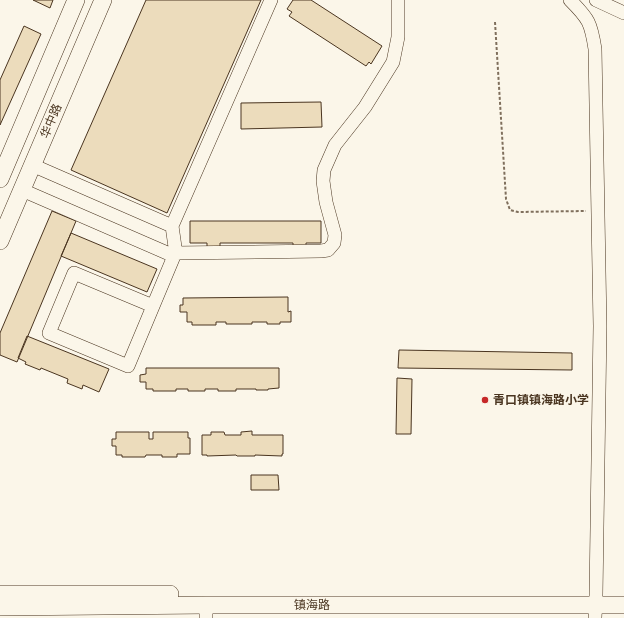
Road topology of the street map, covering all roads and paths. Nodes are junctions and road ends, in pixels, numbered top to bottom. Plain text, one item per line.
1 (76, 0) edge
2 (103, 0) edge
3 (271, 0) edge
4 (398, 0) edge
5 (570, 0) edge
6 (596, 0) edge
7 (624, 13) edge
8 (495, 22) dead end
9 (32, 165) junction
10 (0, 179) edge
11 (22, 190) junction
12 (598, 211) junction
13 (172, 226) junction
14 (0, 241) edge
15 (174, 255) junction
16 (153, 306) junction
17 (0, 594) edge
18 (624, 595) edge
19 (624, 605) edge
20 (596, 606) edge
21 (0, 607) edge
22 (206, 612) edge

1 - 10 main road, 华中路
2 - 9 main road, 华中路
3 - 13 street
4 - 15 street
5 - 12 street
6 - 7 street
8 - 12 path
9 - 11 main road, 华中路
9 - 13 street
11 - 14 main road, 华中路
11 - 15 street
12 - 20 street
13 - 15 street
15 - 16 street
16 - 16 street
17 - 20 main road, 镇海路
18 - 20 main road, 镇海路
19 - 20 main road, 镇海路
20 - 22 main road, 镇海路
21 - 22 main road, 镇海路

